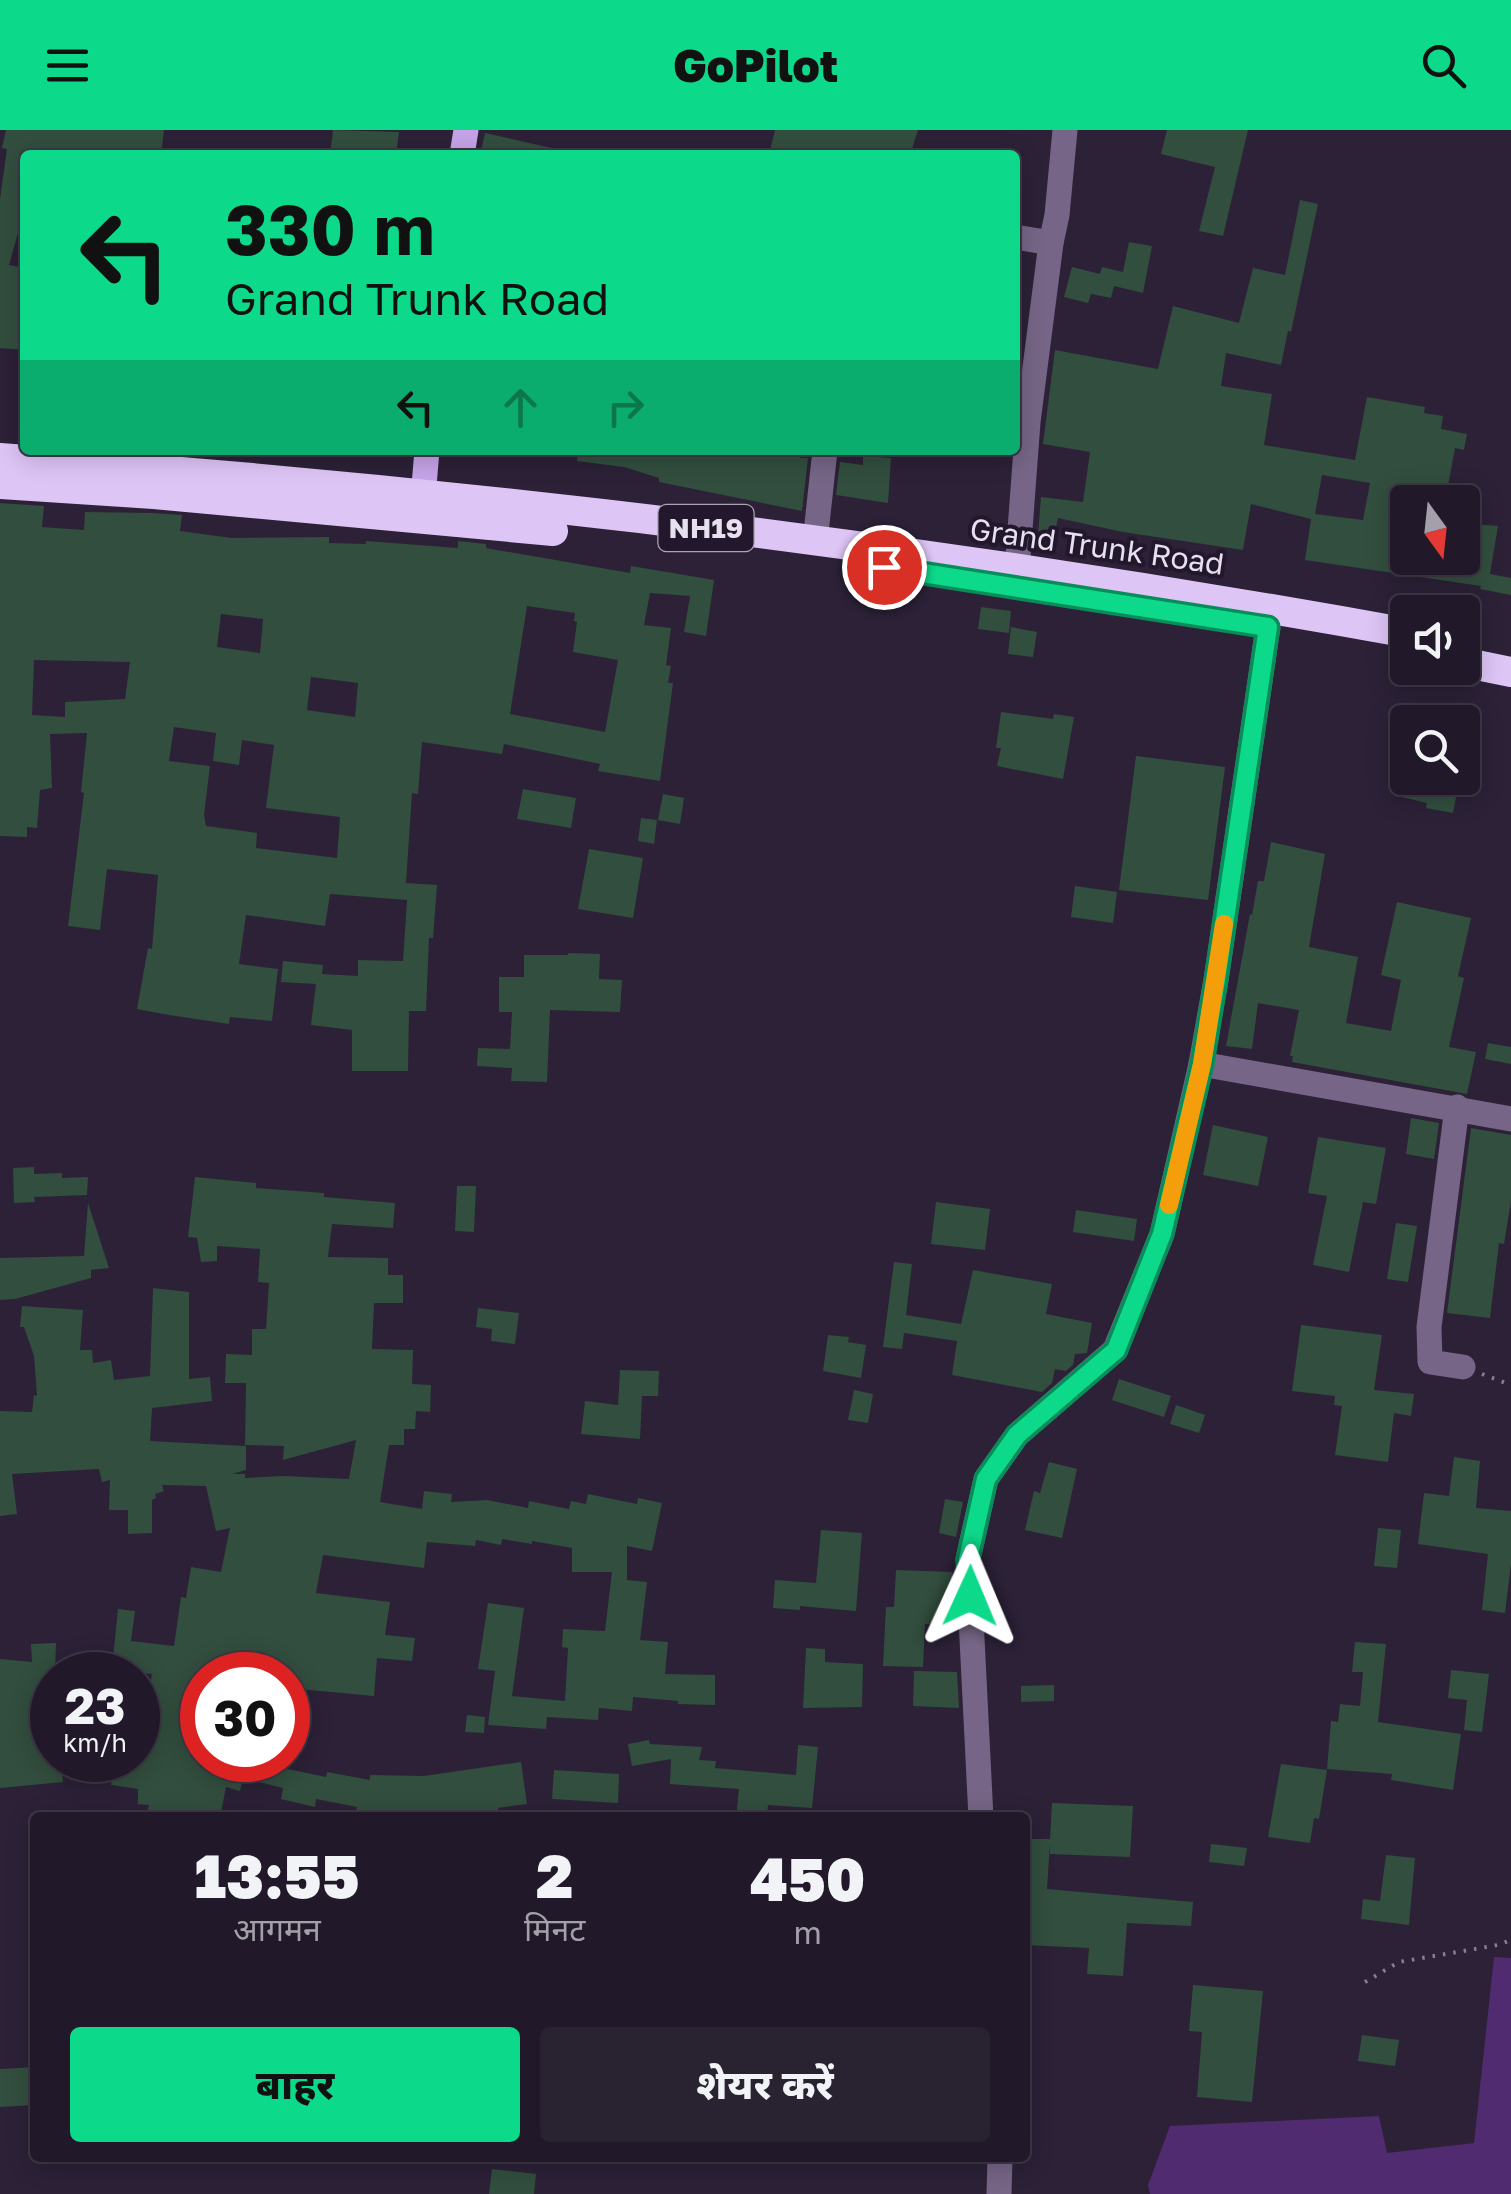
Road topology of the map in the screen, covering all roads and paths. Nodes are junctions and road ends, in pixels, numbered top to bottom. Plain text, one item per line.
1 (1065, 130) edge
2 (1020, 238) edge
3 (1051, 244) junction
4 (427, 455) edge
5 (825, 455) edge
6 (0, 458) edge
7 (0, 484) edge
8 (422, 508) junction
9 (815, 542) junction
10 (1018, 570) junction
11 (1268, 627) junction
12 (1390, 630) edge
13 (1480, 646) edge
14 (1390, 648) edge
15 (1511, 652) edge
16 (1480, 666) edge
17 (1511, 672) edge
18 (1202, 1064) junction
19 (1457, 1107) junction
20 (1511, 1118) edge
21 (1463, 1367) joint
22 (1511, 1385) edge
23 (981, 1812) edge
24 (1511, 1940) edge
25 (1365, 1982) dead end
26 (1000, 2162) edge
27 (999, 2194) edge

1 - 3 street
2 - 3 street
3 - 10 street
4 - 8 main road
5 - 9 street
6 - 8 highway, Grand Trunk Road / NH19
7 - 8 highway, Grand Trunk Road / NH19
8 - 9 highway, Grand Trunk Road / NH19
8 - 11 highway, Grand Trunk Road / NH19
9 - 10 highway, Grand Trunk Road / NH19
10 - 12 highway, Grand Trunk Road / NH19
11 - 14 highway, Grand Trunk Road / NH19
11 - 18 street
13 - 15 highway
16 - 17 highway
18 - 19 street
18 - 23 street
19 - 20 street
19 - 21 street
21 - 22 path
24 - 25 path
26 - 27 street

